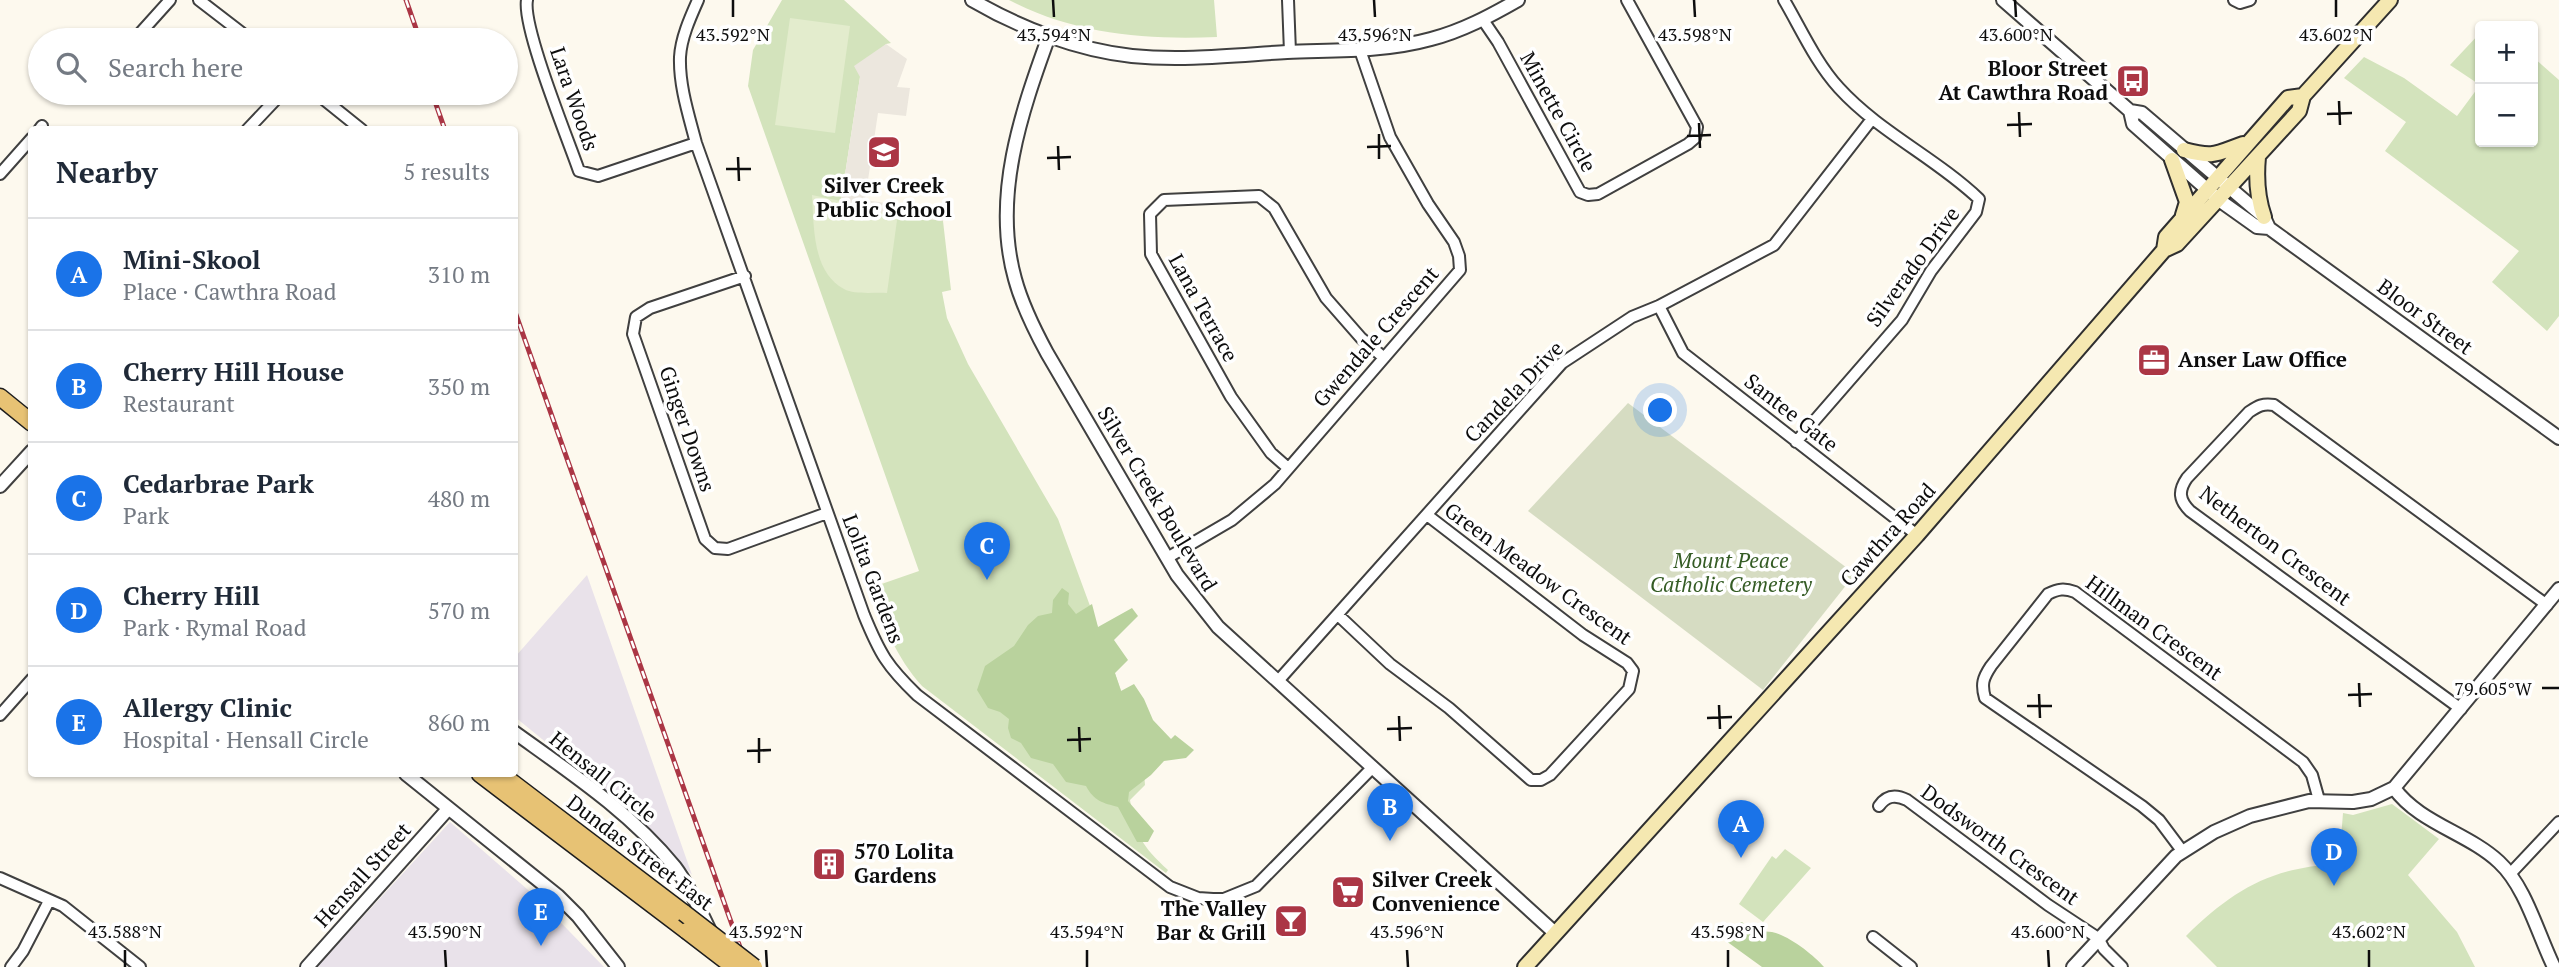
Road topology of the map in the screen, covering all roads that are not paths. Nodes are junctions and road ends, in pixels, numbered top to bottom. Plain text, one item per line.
1 (170, 0) edge
2 (200, 0) edge
3 (527, 0) edge
4 (698, 0) edge
5 (972, 0) edge
6 (1288, 0) edge
7 (1518, 0) edge
8 (1627, 0) edge
9 (1784, 0) edge
10 (2003, 0) edge
11 (2234, 0) edge
12 (2250, 0) edge
13 (2390, 0) edge
14 (1483, 20) junction
15 (145, 28) edge
16 (236, 28) edge
17 (1049, 36) junction
18 (1360, 50) junction
19 (1290, 52) junction
20 (2303, 96) junction
21 (271, 105) edge
22 (331, 105) edge
23 (2130, 111) junction
24 (1872, 119) junction
25 (251, 126) edge
26 (357, 126) edge
27 (28, 142) edge
28 (2247, 142) junction
29 (696, 143) junction
30 (2184, 150) junction
31 (2258, 157) junction
32 (2172, 160) junction
33 (0, 174) edge
34 (2217, 178) junction
35 (2207, 189) junction
36 (2230, 189) junction
37 (2219, 200) junction
38 (2183, 216) junction
39 (2267, 222) junction
40 (2164, 250) junction
41 (745, 276) junction
42 (1660, 306) junction
43 (1383, 357) junction
44 (0, 397) edge
45 (28, 420) edge
46 (2557, 433) edge
47 (1796, 442) junction
48 (28, 455) edge
49 (1288, 468) junction
50 (0, 486) edge
51 (827, 513) junction
52 (1427, 515) junction
53 (1917, 534) junction
54 (1167, 558) junction
55 (2559, 589) edge
56 (2547, 605) junction
57 (1338, 615) junction
58 (1278, 681) junction
59 (28, 684) edge
60 (2460, 709) junction
61 (0, 715) edge
62 (518, 735) edge
63 (1373, 767) junction
64 (410, 777) edge
65 (484, 777) edge
66 (505, 777) edge
67 (2394, 788) junction
68 (2319, 800) junction
69 (1879, 806) dead end
70 (448, 809) junction
71 (2559, 822) edge
72 (2183, 852) junction
73 (2510, 874) junction
74 (0, 878) edge
75 (49, 901) junction
76 (1555, 933) junction
77 (1873, 937) dead end
78 (2098, 938) junction
79 (11, 967) edge
80 (140, 967) edge
81 (307, 967) edge
82 (618, 967) edge
83 (720, 967) edge
84 (734, 967) edge
85 (754, 967) edge
86 (1525, 967) edge
87 (1911, 967) edge
88 (2073, 967) edge
89 (2122, 967) edge
90 (2554, 967) edge

1 - 15 street
2 - 16 street
3 - 29 street, Lara Woods
4 - 29 street, Lolita Gardens
5 - 17 street
6 - 19 street
7 - 14 street
8 - 14 street, Minette Circle
9 - 24 street, Silverado Drive
10 - 23 street, Bloor Street
11 - 12 street
13 - 20 main road, Cawthra Road
14 - 18 street
17 - 19 street
17 - 54 street, Silver Creek Boulevard
18 - 19 street
18 - 43 street, Gwendale Crescent
20 - 28 main road, Cawthra Road
20 - 31 main road, Cawthra Road
21 - 25 street
22 - 26 street
23 - 30 street, Bloor Street
23 - 32 street, Bloor Street
24 - 42 street, Candela Drive
24 - 47 street, Silverado Drive
27 - 33 street
28 - 30 main road
28 - 34 main road, Cawthra Road
29 - 41 street, Lolita Gardens
30 - 34 street, Bloor Street
31 - 36 main road, Cawthra Road
31 - 39 main road
32 - 35 street, Bloor Street
32 - 38 main road
34 - 35 main road, Cawthra Road
34 - 36 street, Bloor Street
35 - 37 street, Bloor Street
35 - 38 main road, Cawthra Road
36 - 37 main road, Cawthra Road
36 - 39 street, Bloor Street
37 - 39 street, Bloor Street
37 - 40 main road, Cawthra Road
38 - 40 main road, Cawthra Road
39 - 46 street, Bloor Street
40 - 53 main road, Cawthra Road
41 - 51 street, Lolita Gardens
41 - 51 street, Ginger Downs
42 - 47 street, Santee Gate
42 - 52 street, Candela Drive
43 - 49 street, Gwendale Crescent
43 - 49 street, Lana Terrace
44 - 45 main road
47 - 53 street, Santee Gate
48 - 50 street
49 - 54 street, Gwendale Crescent
51 - 63 street, Lolita Gardens
52 - 57 street, Candela Drive
52 - 57 street, Green Meadow Crescent
53 - 76 main road, Cawthra Road
54 - 58 street, Silver Creek Boulevard
55 - 56 street
56 - 60 street
56 - 60 street, Netherton Crescent
57 - 58 street, Candela Drive
58 - 63 street, Silver Creek Boulevard
59 - 61 street
60 - 67 street
62 - 83 street, Hensall Circle
63 - 76 street, Silver Creek Boulevard
64 - 70 street
65 - 84 main road, Dundas Street East, bridge
66 - 85 main road, Dundas Street East, bridge
67 - 68 street
67 - 73 street
68 - 72 street
68 - 72 street, Hillman Crescent
69 - 78 street, Dodsworth Crescent
70 - 81 street, Hensall Street
70 - 82 street
71 - 73 street
72 - 78 street
73 - 90 street
74 - 75 street
75 - 79 street
75 - 80 street
76 - 86 main road, Cawthra Road
77 - 87 street
78 - 88 street
78 - 89 street, Dodsworth Crescent

